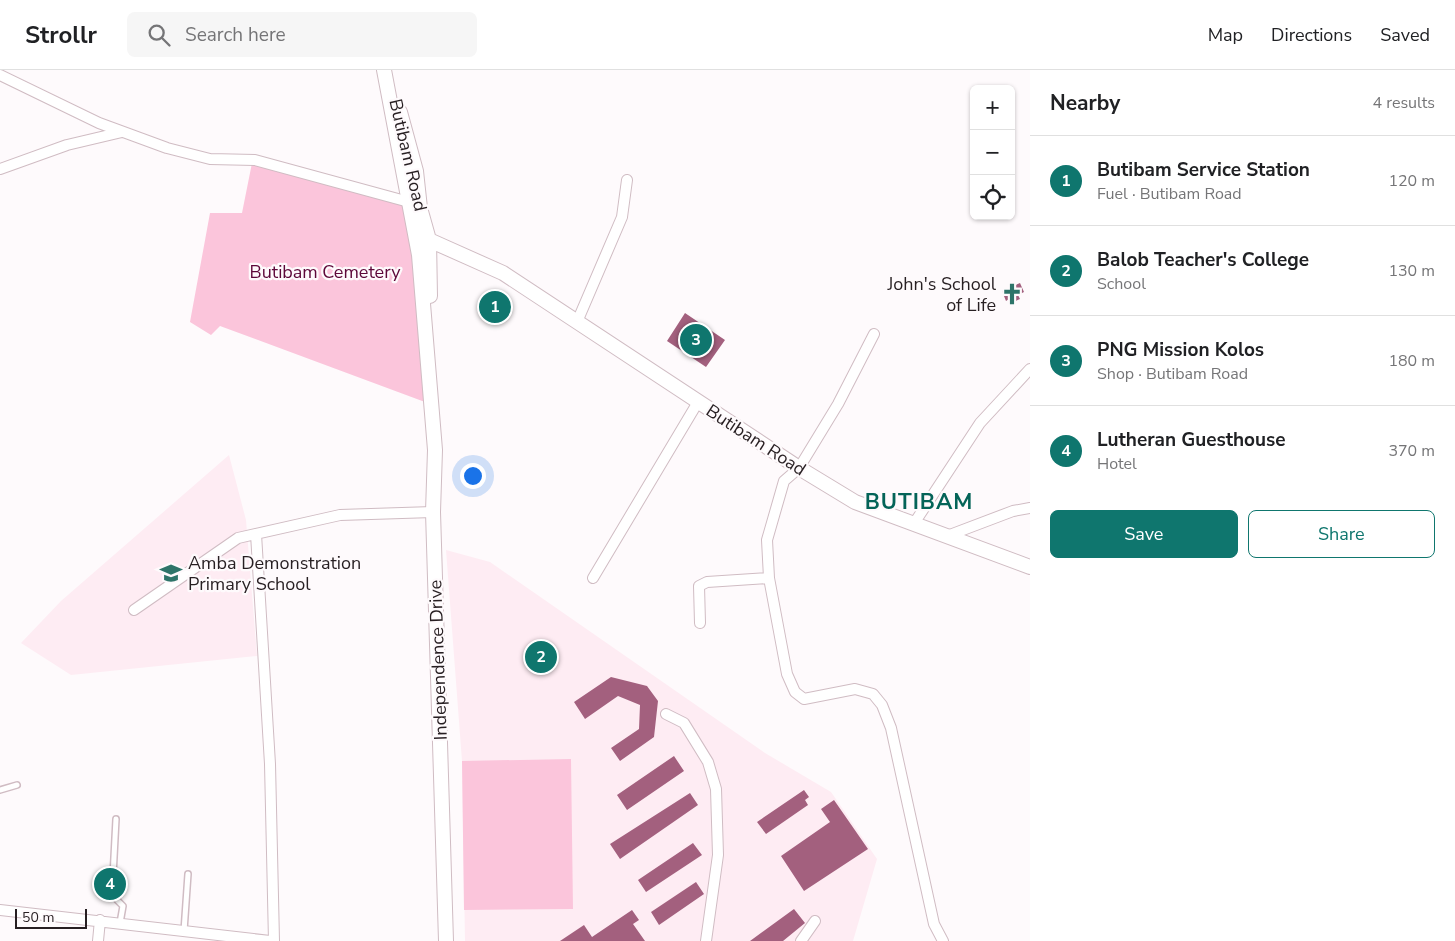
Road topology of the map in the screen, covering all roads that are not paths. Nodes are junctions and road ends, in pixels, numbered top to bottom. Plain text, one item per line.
1 (386, 70) edge
2 (0, 75) edge
3 (123, 132) junction
4 (0, 169) edge
5 (627, 180) dead end
6 (415, 205) junction
7 (424, 247) junction
8 (503, 272) junction
9 (577, 322) junction
10 (874, 334) dead end
11 (1030, 368) edge
12 (430, 380) joint
13 (698, 402) junction
14 (799, 468) junction
15 (1030, 508) edge
16 (434, 512) junction
17 (913, 525) junction
18 (256, 534) junction
19 (947, 536) junction
20 (1030, 567) edge
21 (593, 578) dead end
22 (770, 578) junction
23 (134, 610) dead end
24 (700, 623) dead end
25 (666, 714) dead end
26 (17, 786) dead end
27 (0, 790) edge
28 (116, 819) dead end
29 (188, 874) dead end
30 (0, 910) edge
31 (100, 920) junction
32 (815, 921) dead end
33 (120, 923) junction
34 (184, 930) junction
35 (98, 941) edge
36 (270, 941) edge
37 (274, 941) edge
38 (446, 941) edge
39 (706, 941) edge
40 (801, 941) edge
41 (942, 941) edge

1 - 6 main road, Butibam Road
2 - 3 street
3 - 4 street
3 - 6 street
5 - 9 street
6 - 7 main road, Butibam Road
6 - 8 main road
7 - 8 main road, Butibam Road
7 - 12 main road, Butibam Road
8 - 9 main road, Butibam Road
9 - 13 main road, Butibam Road
10 - 14 street
11 - 17 street
12 - 16 main road, Independence Drive
13 - 14 main road, Butibam Road
13 - 21 street
14 - 17 main road, Butibam Road
14 - 22 street
15 - 19 street
16 - 18 street
16 - 38 main road, Independence Drive
17 - 19 main road, Butibam Road
18 - 23 street
18 - 37 street
19 - 20 main road, Butibam Road
22 - 24 street
22 - 41 street
25 - 39 street
26 - 27 lane
28 - 33 lane
29 - 34 lane
30 - 31 street
31 - 33 street
31 - 35 street
32 - 40 street
33 - 34 street
34 - 36 street

